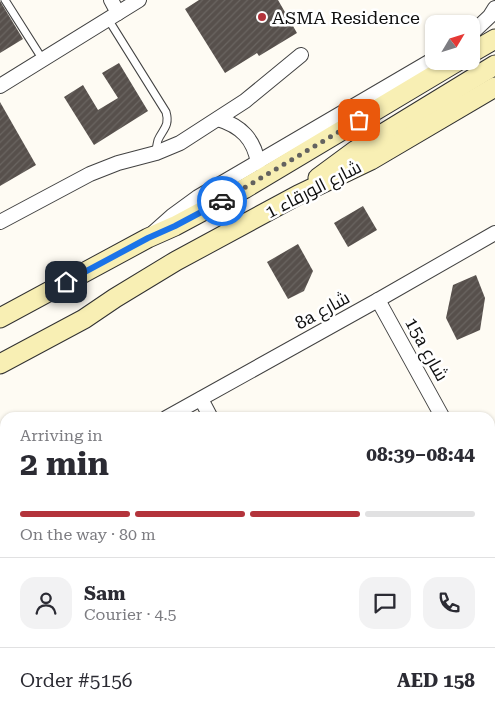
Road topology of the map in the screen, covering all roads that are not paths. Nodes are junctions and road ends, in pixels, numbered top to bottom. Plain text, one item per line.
1 (5, 0) edge
2 (111, 0) edge
3 (139, 0) edge
4 (495, 8) edge
5 (113, 16) junction
6 (480, 25) edge
7 (494, 39) edge
8 (480, 48) edge
9 (301, 56) dead end
10 (43, 60) junction
11 (425, 64) edge
12 (495, 65) edge
13 (443, 70) edge
14 (1, 83) edge
15 (495, 87) edge
16 (218, 119) junction
17 (156, 153) junction
18 (258, 163) junction
19 (298, 196) junction
20 (0, 222) edge
21 (495, 233) edge
22 (148, 238) junction
23 (378, 300) junction
24 (0, 318) edge
25 (0, 364) edge
26 (201, 399) junction
27 (177, 412) edge
28 (208, 412) edge
29 (440, 412) edge

1 - 10 lane
2 - 5 street
3 - 5 street
4 - 6 street
5 - 10 street
5 - 17 lane
7 - 8 main road
9 - 16 street
10 - 14 street
11 - 18 street
12 - 19 main road
13 - 22 main road, شارع الورقاء 1
15 - 19 main road, شارع الورقاء 1
16 - 17 street
16 - 18 street
17 - 20 street
18 - 22 street
19 - 25 main road, شارع الورقاء 1
21 - 23 street, 8a شارع
22 - 24 main road, شارع الورقاء 1
23 - 26 street, 8a شارع
23 - 29 street, 15a شارع
26 - 27 street, 8a شارع
26 - 28 street

